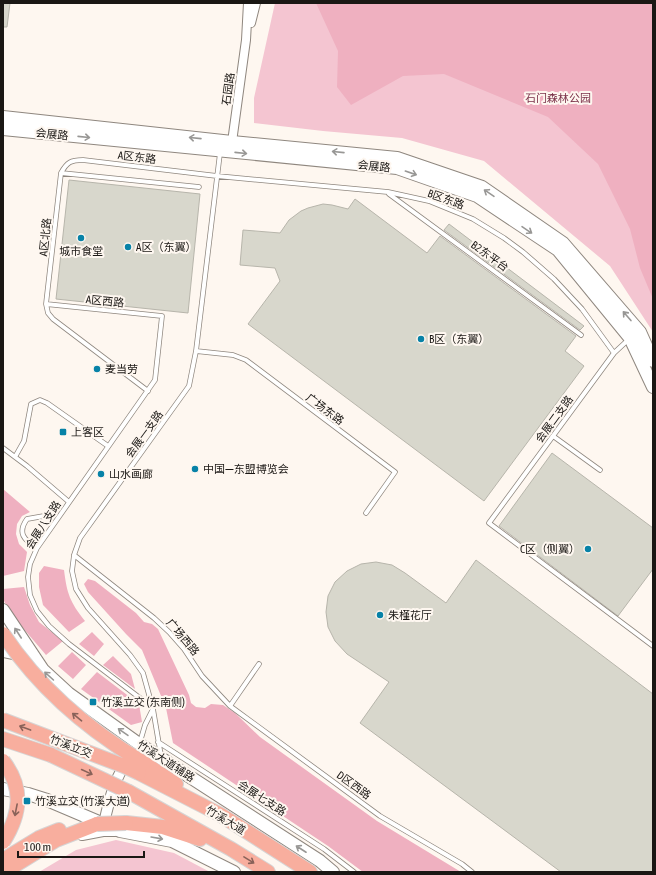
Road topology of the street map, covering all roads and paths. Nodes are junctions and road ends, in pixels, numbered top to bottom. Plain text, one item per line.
1 (248, 3) edge
2 (256, 3) edge
3 (246, 40) junction
4 (3, 117) edge
5 (3, 129) edge
6 (232, 142) junction
7 (220, 150) junction
8 (61, 173) junction
9 (217, 176) junction
10 (199, 187) dead end
11 (388, 192) junction
12 (46, 304) junction
13 (162, 316) joint
14 (581, 335) dead end
15 (635, 335) junction
16 (196, 352) junction
17 (614, 353) junction
18 (653, 361) edge
19 (653, 387) edge
20 (148, 391) junction
21 (553, 436) junction
22 (108, 446) junction
23 (3, 448) edge
24 (15, 457) junction
25 (600, 470) dead end
26 (69, 502) junction
27 (366, 513) dead end
28 (44, 516) dead end
29 (37, 548) junction
30 (74, 555) junction
31 (3, 610) edge
32 (3, 634) edge
33 (653, 646) edge
34 (3, 651) edge
35 (33, 657) junction
36 (259, 664) dead end
37 (230, 706) junction
38 (153, 709) junction
39 (3, 720) edge
40 (3, 739) edge
41 (158, 742) junction
42 (139, 744) junction
43 (161, 758) junction
44 (3, 761) edge
45 (141, 768) junction
46 (3, 789) edge
47 (129, 792) joint
48 (100, 823) junction
49 (123, 827) junction
50 (3, 842) edge
51 (231, 849) junction
52 (3, 860) edge
53 (4, 872) edge
54 (16, 872) edge
55 (234, 872) edge
56 (268, 872) edge
57 (310, 872) edge
58 (333, 872) edge
59 (354, 872) edge
60 (472, 872) edge

1 - 3 street, 石园路
2 - 3 street, 石园路
3 - 6 street, 石园路
6 -> 4 main road, 会展路
5 -> 7 main road, 会展路
6 - 7 lane
15 -> 6 main road, 会展路
7 - 9 lane, 会展一支路
7 -> 15 main road, 会展路
8 - 9 lane, A区东路
8 - 10 lane
8 - 12 lane, A区北路
9 - 11 lane, B区东路
9 - 16 lane, 会展一支路
11 - 14 lane, B2东平台
11 - 17 lane, B区东路
12 - 13 lane, A区西路
12 - 20 lane
13 - 20 lane, 会展八支路
15 - 17 lane, 会展二支路
15 - 18 main road, 会展路
15 - 19 main road, 会展路
16 - 27 lane, 广场东路
16 - 30 lane, 会展一支路
17 - 21 lane, 会展二支路
20 - 22 lane, 会展八支路
21 - 25 lane
21 - 33 lane, 会展二支路
22 - 24 lane
22 - 26 lane, 会展八支路
23 - 24 lane
24 - 26 lane
26 - 29 lane, 会展八支路
28 - 29 lane
29 - 38 lane, 会展八支路
30 - 37 lane, 广场西路
30 - 38 lane, 会展一支路
35 -> 31 main road, 竹溪大道辅路
45 -> 32 highway, bridge
34 - 35 main road
42 -> 35 main road, 竹溪大道辅路
36 - 37 lane
37 - 60 lane, D区西路
38 - 41 lane, 会展一支路
38 - 42 lane
45 -> 39 highway, 竹溪立交, bridge
40 -> 47 highway, 竹溪立交, bridge
41 - 43 lane, 会展一支路
41 - 59 lane, 会展七支路
42 - 43 main road, 竹溪大道辅路
42 - 48 street
58 -> 43 main road, 竹溪大道辅路
44 -> 50 highway, bridge
45 - 57 highway, 竹溪大道
46 - 48 main road
47 - 51 highway, 竹溪大道
48 - 49 highway, bridge
48 - 52 highway
48 - 53 highway
49 - 51 highway
49 - 54 street
49 -> 55 main road
51 -> 56 highway, 竹溪大道

